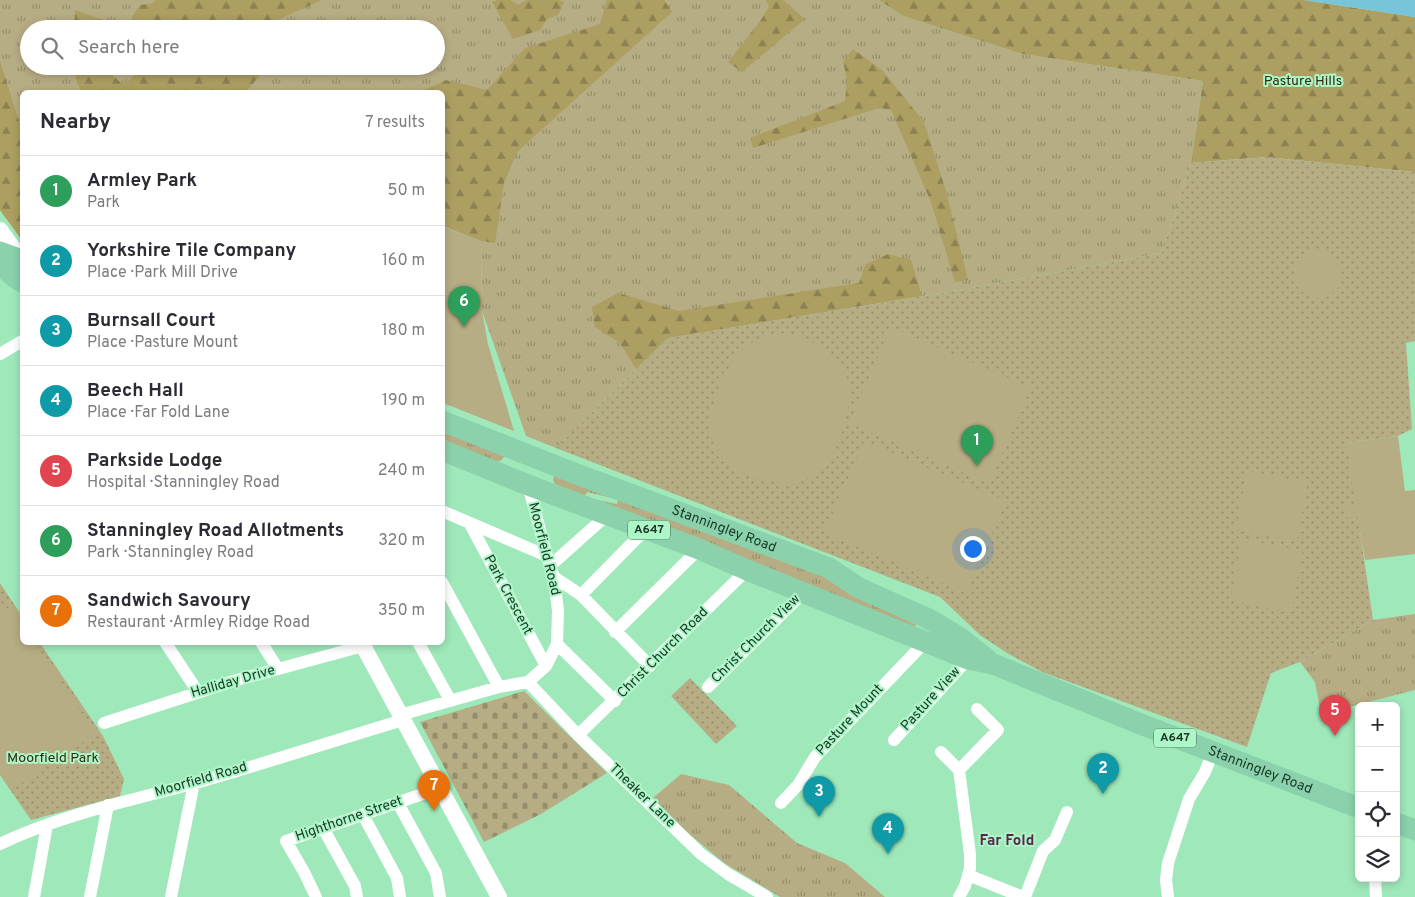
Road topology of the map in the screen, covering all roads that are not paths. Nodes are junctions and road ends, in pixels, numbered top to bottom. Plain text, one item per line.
1 (0, 230) edge
2 (0, 253) edge
3 (20, 257) edge
4 (20, 259) edge
5 (0, 278) edge
6 (20, 281) edge
7 (20, 285) edge
8 (20, 342) edge
9 (0, 354) edge
10 (445, 422) edge
11 (445, 451) edge
12 (523, 452) junction
13 (544, 460) junction
14 (526, 484) junction
15 (607, 515) junction
16 (446, 516) edge
17 (470, 524) junction
18 (646, 529) junction
19 (699, 549) junction
20 (550, 567) junction
21 (747, 570) junction
22 (445, 588) edge
23 (804, 592) junction
24 (581, 595) junction
25 (615, 632) junction
26 (926, 641) junction
27 (557, 644) junction
28 (167, 645) edge
29 (263, 645) edge
30 (359, 645) edge
31 (363, 645) edge
32 (420, 645) edge
33 (968, 659) junction
34 (993, 664) junction
35 (546, 666) junction
36 (650, 666) junction
37 (278, 669) junction
38 (528, 682) junction
39 (499, 687) junction
40 (708, 687) dead end
41 (198, 692) junction
42 (450, 700) junction
43 (615, 701) junction
44 (977, 709) dead end
45 (402, 717) junction
46 (104, 723) dead end
47 (578, 735) junction
48 (894, 740) dead end
49 (940, 752) dead end
50 (1214, 752) junction
51 (959, 770) junction
52 (194, 783) junction
53 (440, 788) junction
54 (398, 803) junction
55 (781, 803) dead end
56 (108, 806) junction
57 (1355, 806) edge
58 (1067, 812) dead end
59 (363, 815) junction
60 (1400, 824) edge
61 (47, 826) junction
62 (323, 828) junction
63 (1415, 830) edge
64 (0, 844) edge
65 (968, 876) junction
66 (1375, 882) edge
67 (356, 891) edge
68 (34, 897) edge
69 (90, 897) edge
70 (171, 897) edge
71 (316, 897) edge
72 (400, 897) edge
73 (440, 897) edge
74 (499, 897) edge
75 (767, 897) edge
76 (959, 897) edge
77 (1024, 897) edge
78 (1168, 897) edge
79 (1376, 897) edge

1 - 3 street
2 - 4 main road
2 - 6 main road
5 - 7 main road
8 - 9 street
10 - 12 main road, Stanningley Road / A647
11 - 14 main road, Stanningley Road / A647
12 - 13 main road, Stanningley Road / A647
12 - 14 main road
13 - 14 main road
13 - 34 main road, Stanningley Road / A647
14 - 15 main road, Stanningley Road / A647
14 - 20 street, Moorfield Road
15 - 18 main road, Stanningley Road / A647
15 - 20 street
16 - 17 street
17 - 20 street
17 - 35 street, Park Crescent
18 - 19 main road, Stanningley Road / A647
18 - 24 street
19 - 21 main road, Stanningley Road / A647
19 - 25 street
20 - 24 street
20 - 27 street, Moorfield Road
21 - 23 main road, Stanningley Road / A647
21 - 36 street, Christ Church Road
22 - 39 street
23 - 26 main road, Stanningley Road / A647
23 - 40 street, Christ Church View
24 - 25 street
25 - 36 street
26 - 33 main road, Stanningley Road / A647
26 - 55 street, Pasture Mount
27 - 35 street, Moorfield Road
27 - 43 street
28 - 41 street
29 - 37 street
30 - 37 street, Halliday Drive
31 - 45 street
32 - 42 street
33 - 34 main road, Stanningley Road / A647
33 - 48 street, Pasture View
34 - 50 main road, Stanningley Road / A647
35 - 38 street, Moorfield Road
36 - 43 street, Christ Church Road
37 - 41 street, Halliday Drive
38 - 39 street, Moorfield Road
38 - 47 street, Theaker Lane
39 - 42 street, Moorfield Road
41 - 46 street, Halliday Drive
42 - 45 street, Moorfield Road
43 - 47 street, Christ Church Road
44 - 51 street
45 - 52 street, Moorfield Road
45 - 53 street
47 - 75 street, Theaker Lane
49 - 51 street
50 - 57 main road, Stanningley Road / A647
50 - 78 street
51 - 65 street
52 - 56 street, Moorfield Road
52 - 70 street
53 - 54 street, Highthorne Street
53 - 74 street
54 - 59 street, Highthorne Street
54 - 73 street
56 - 61 street, Moorfield Road
56 - 69 street
58 - 77 street
59 - 62 street, Highthorne Street
59 - 72 street
60 - 63 main road
61 - 64 street, Moorfield Road
61 - 68 street
62 - 67 street
62 - 71 street, Highthorne Street
65 - 76 street
65 - 77 street
66 - 79 street

